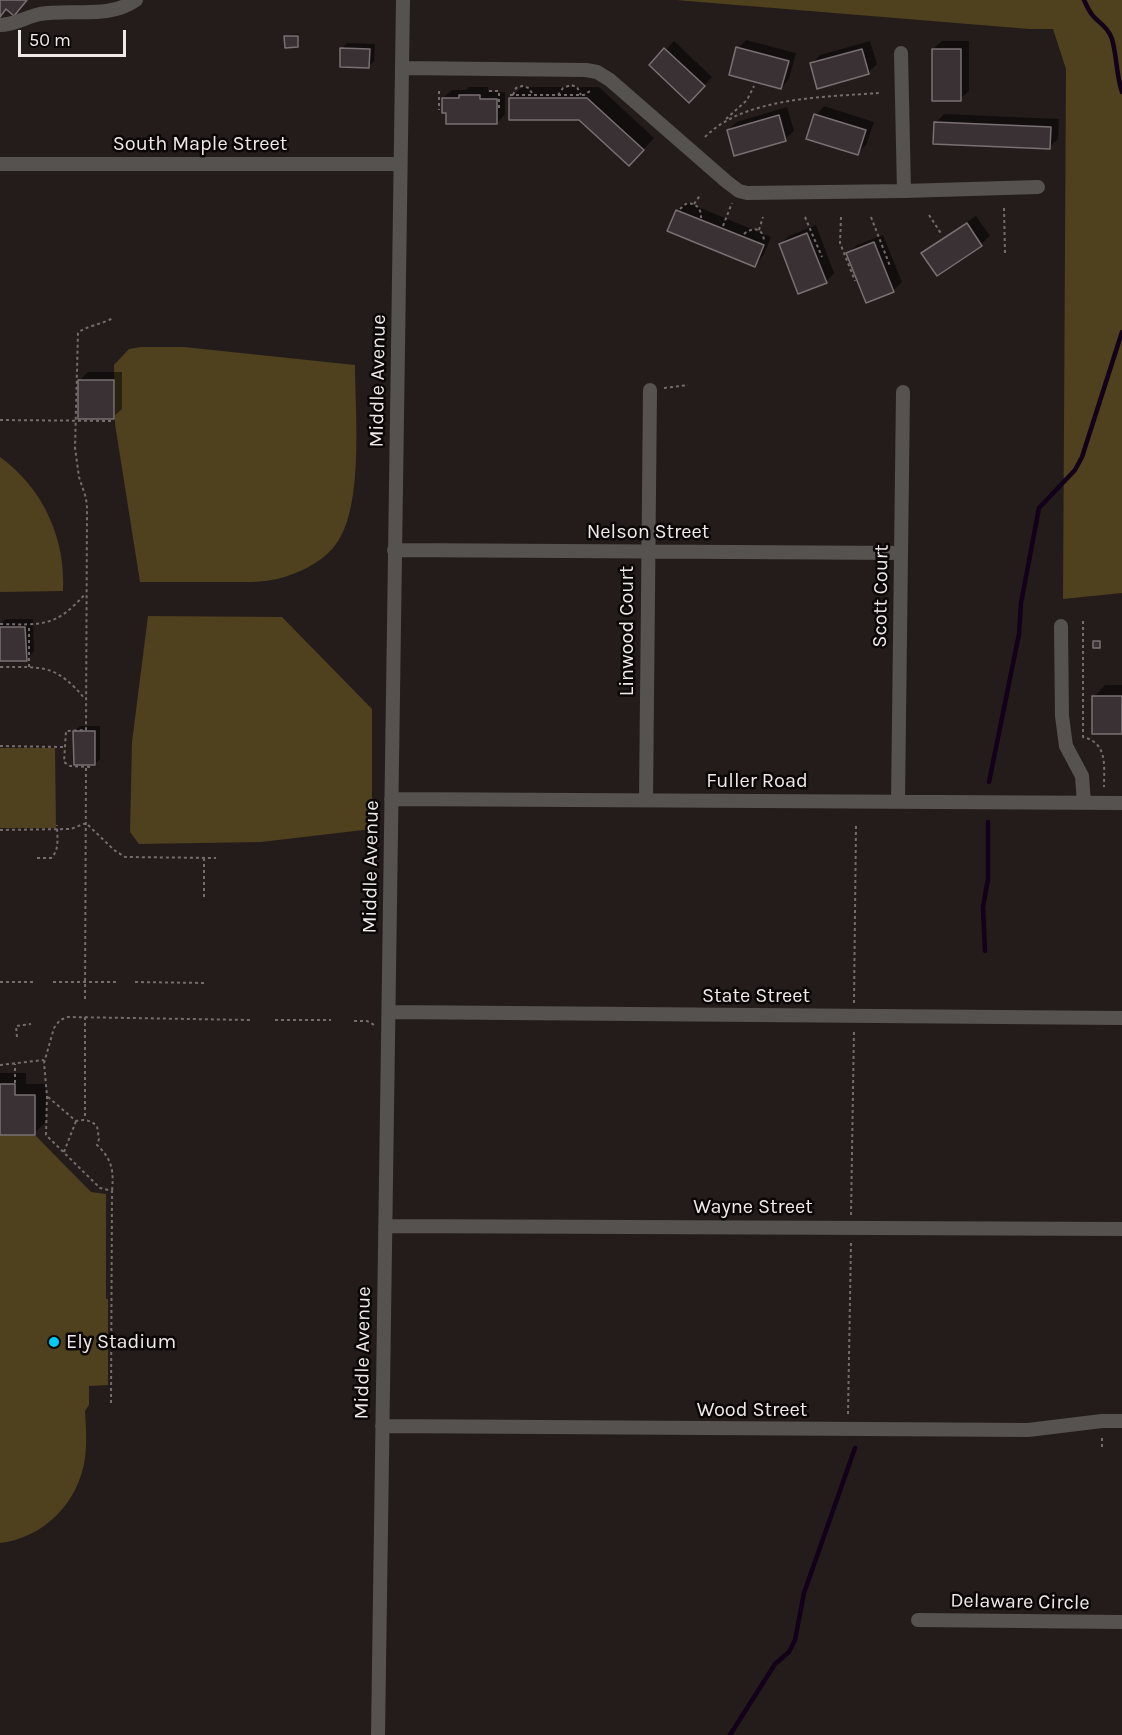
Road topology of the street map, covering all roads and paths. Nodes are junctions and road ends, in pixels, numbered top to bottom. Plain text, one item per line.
1 (136, 0) edge
2 (403, 0) edge
3 (0, 25) edge
4 (901, 53) dead end
5 (402, 68) junction
6 (754, 86) dead end
7 (439, 91) dead end
8 (489, 91) dead end
9 (590, 91) dead end
10 (879, 93) dead end
11 (533, 95) junction
12 (558, 95) junction
13 (581, 95) junction
14 (439, 110) dead end
15 (499, 110) dead end
16 (724, 121) junction
17 (705, 137) dead end
18 (0, 164) edge
19 (400, 164) junction
20 (1038, 187) dead end
21 (904, 191) junction
22 (701, 194) dead end
23 (732, 202) dead end
24 (694, 204) junction
25 (1004, 208) dead end
26 (680, 209) dead end
27 (929, 215) dead end
28 (763, 217) dead end
29 (806, 217) dead end
30 (842, 217) dead end
31 (871, 217) dead end
32 (700, 218) dead end
33 (723, 225) dead end
34 (759, 230) junction
35 (744, 234) dead end
36 (942, 235) dead end
37 (764, 242) dead end
38 (1005, 253) dead end
39 (822, 257) dead end
40 (890, 266) dead end
41 (855, 281) dead end
42 (112, 318) dead end
43 (688, 385) dead end
44 (650, 390) joint
45 (903, 392) dead end
46 (0, 420) edge
47 (77, 421) junction
48 (113, 421) dead end
49 (394, 550) junction
50 (647, 551) junction
51 (901, 553) junction
52 (87, 592) junction
53 (1083, 621) dead end
54 (0, 624) edge
55 (29, 625) junction
56 (1061, 626) dead end
57 (0, 667) edge
58 (29, 667) junction
59 (86, 700) junction
60 (0, 746) edge
61 (64, 747) junction
62 (1104, 787) dead end
63 (391, 799) junction
64 (646, 800) junction
65 (897, 801) junction
66 (1084, 803) junction
67 (1122, 803) edge
68 (86, 823) junction
69 (856, 823) dead end
70 (57, 825) dead end
71 (0, 830) edge
72 (57, 830) junction
73 (37, 858) dead end
74 (204, 858) junction
75 (216, 858) dead end
76 (204, 900) dead end
77 (0, 982) edge
78 (35, 982) dead end
79 (53, 982) dead end
80 (85, 982) junction
81 (117, 982) dead end
82 (135, 982) dead end
83 (204, 983) dead end
84 (85, 999) dead end
85 (854, 1007) dead end
86 (389, 1012) junction
87 (85, 1017) junction
88 (1122, 1018) edge
89 (251, 1020) dead end
90 (275, 1020) dead end
91 (331, 1020) dead end
92 (354, 1021) dead end
93 (31, 1024) dead end
94 (854, 1026) dead end
95 (377, 1032) dead end
96 (17, 1037) dead end
97 (44, 1060) dead end
98 (15, 1064) junction
99 (0, 1065) edge
100 (15, 1083) dead end
101 (47, 1096) junction
102 (85, 1119) junction
103 (76, 1121) junction
104 (64, 1152) junction
105 (112, 1191) junction
106 (851, 1218) dead end
107 (385, 1226) junction
108 (1122, 1229) edge
109 (851, 1237) dead end
110 (111, 1403) dead end
111 (848, 1420) dead end
112 (1122, 1421) edge
113 (382, 1426) junction
114 (918, 1620) dead end
115 (1122, 1622) edge
116 (378, 1735) edge

1 - 3 street
2 - 5 street, Middle Avenue
4 - 21 street
5 - 19 street, Middle Avenue
5 - 21 street
6 - 16 path
7 - 14 path
8 - 15 path
9 - 13 path
10 - 16 path
11 - 11 path
11 - 12 path
12 - 13 path
12 - 13 path
16 - 17 path
18 - 19 street, South Maple Street
19 - 49 street, Middle Avenue
20 - 21 street
22 - 24 path
23 - 33 path
24 - 26 path
24 - 32 path
25 - 38 path
27 - 36 path
28 - 34 path
29 - 39 path
30 - 41 path
31 - 40 path
34 - 35 path
34 - 37 path
42 - 47 path
43 - 44 path
44 - 50 street, Linwood Court
45 - 51 street, Scott Court
46 - 47 path
47 - 48 path
47 - 52 path
49 - 50 street, Nelson Street
49 - 63 street, Middle Avenue
50 - 51 street, Nelson Street
50 - 64 street, Linwood Court
51 - 65 street, Scott Court
52 - 55 path
52 - 59 path
53 - 62 path
54 - 55 path
55 - 58 path
56 - 66 street
57 - 58 path
58 - 59 path
59 - 61 path
60 - 61 path
61 - 68 path
63 - 64 street, Fuller Road
63 - 86 street, Middle Avenue
64 - 65 street, Fuller Road
65 - 66 street, Fuller Road
66 - 67 street, Fuller Road
68 - 72 path
68 - 74 path
68 - 80 path
69 - 85 path
70 - 72 path
71 - 72 path
72 - 73 path
74 - 75 path
74 - 76 path
77 - 78 path
79 - 80 path
80 - 81 path
80 - 84 path
82 - 83 path
86 - 88 street, State Street
86 - 107 street, Middle Avenue
87 - 89 path
87 - 101 path
87 - 102 path
90 - 91 path
92 - 95 path
93 - 96 path
94 - 106 path
97 - 98 path
98 - 99 path
98 - 100 path
101 - 103 path
101 - 104 path
102 - 103 path
102 - 105 path
103 - 104 path
104 - 105 path
105 - 110 path
107 - 108 street, Wayne Street
107 - 113 street, Middle Avenue
109 - 111 path
112 - 113 street, Wood Street
113 - 116 street, Middle Avenue
114 - 115 street, Delaware Circle

